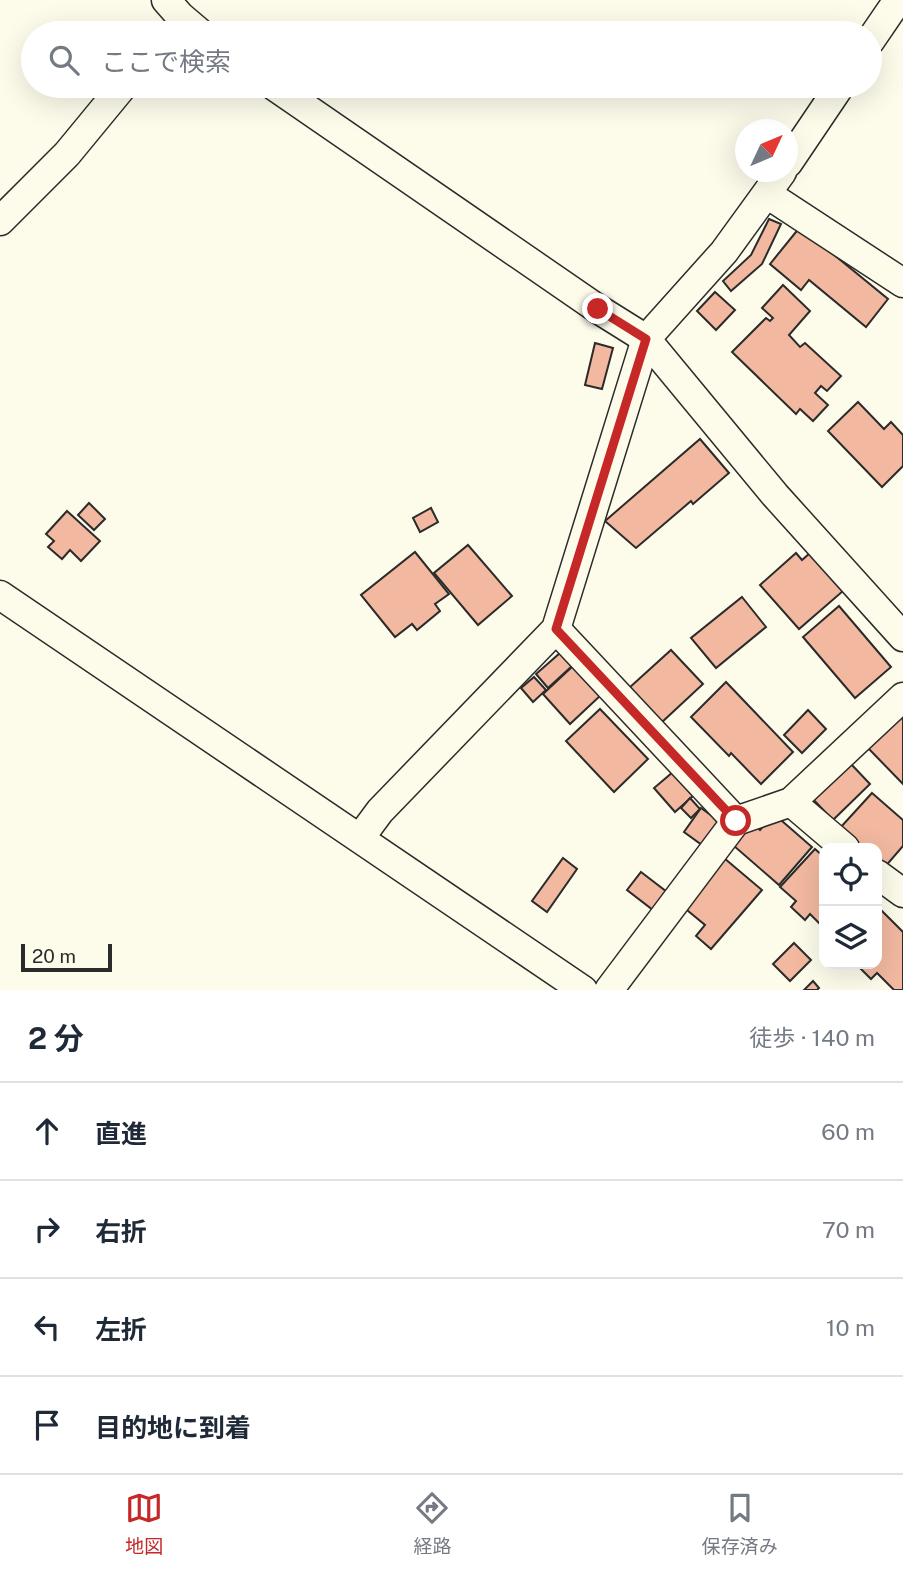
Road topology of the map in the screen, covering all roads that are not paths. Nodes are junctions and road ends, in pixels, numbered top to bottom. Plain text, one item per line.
1 (898, 0) edge
2 (882, 23) edge
3 (113, 98) edge
4 (291, 98) edge
5 (832, 98) edge
6 (798, 148) edge
7 (774, 183) edge
8 (0, 222) edge
9 (903, 284) edge
10 (646, 339) junction
11 (0, 595) edge
12 (556, 629) junction
13 (903, 637) edge
14 (903, 697) edge
15 (791, 802) junction
16 (736, 821) junction
17 (360, 838) junction
18 (839, 843) edge
19 (882, 878) edge
20 (903, 893) edge
21 (567, 985) edge
22 (609, 990) edge

1 - 2 street
3 - 8 street
4 - 10 street
5 - 6 street
7 - 9 street
7 - 10 street
10 - 12 street
10 - 13 street
11 - 17 street
12 - 16 street
12 - 17 street
14 - 15 street
15 - 16 street
15 - 18 street
16 - 22 street
17 - 21 street
19 - 20 street

